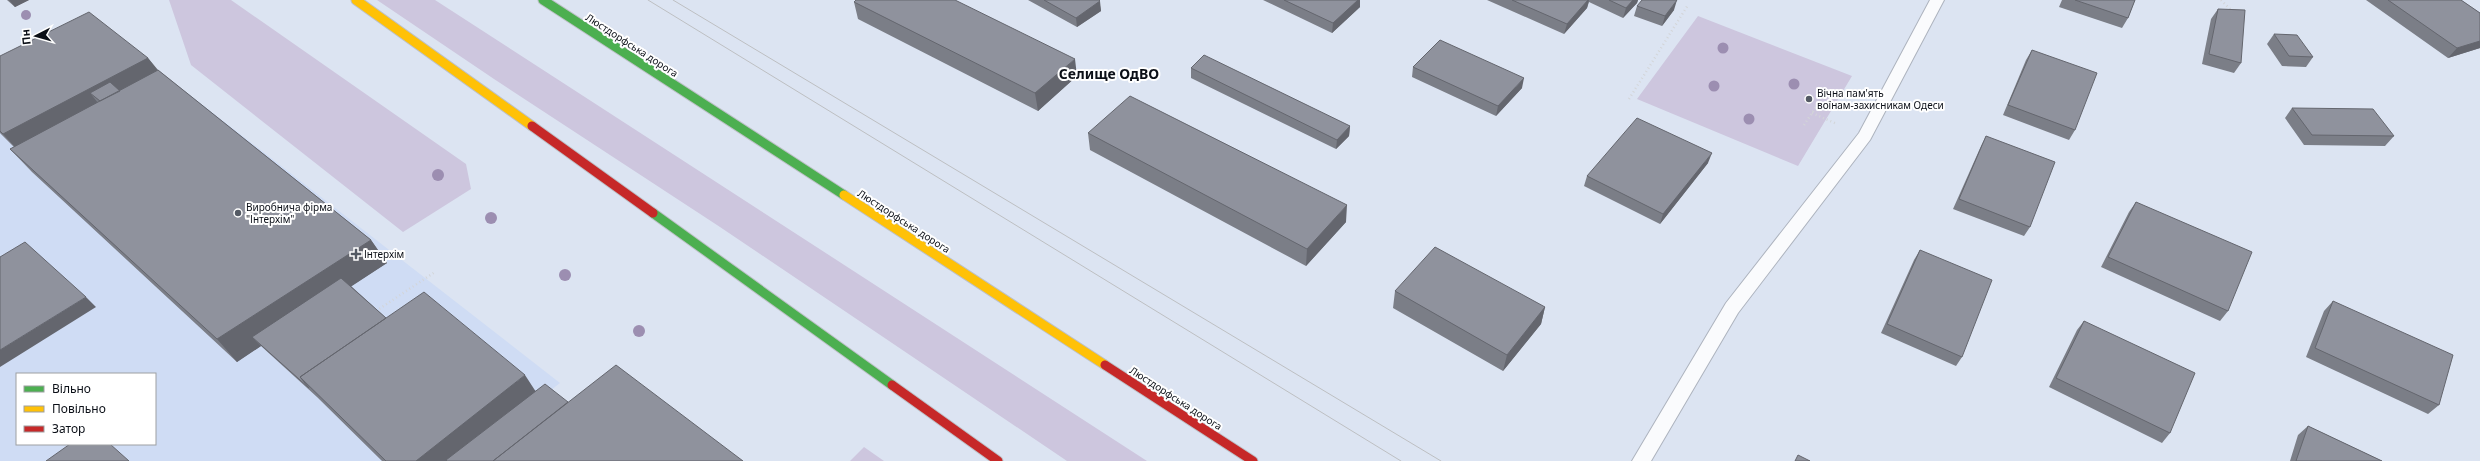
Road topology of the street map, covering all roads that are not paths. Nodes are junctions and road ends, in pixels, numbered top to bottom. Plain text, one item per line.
1 (356, 0) edge
2 (543, 0) edge
3 (1937, 0) edge
4 (998, 461) edge
5 (1253, 461) edge
6 (1641, 461) edge

1 - 4 main road
2 - 5 main road, Люстдорфська дорога
3 - 6 lane

